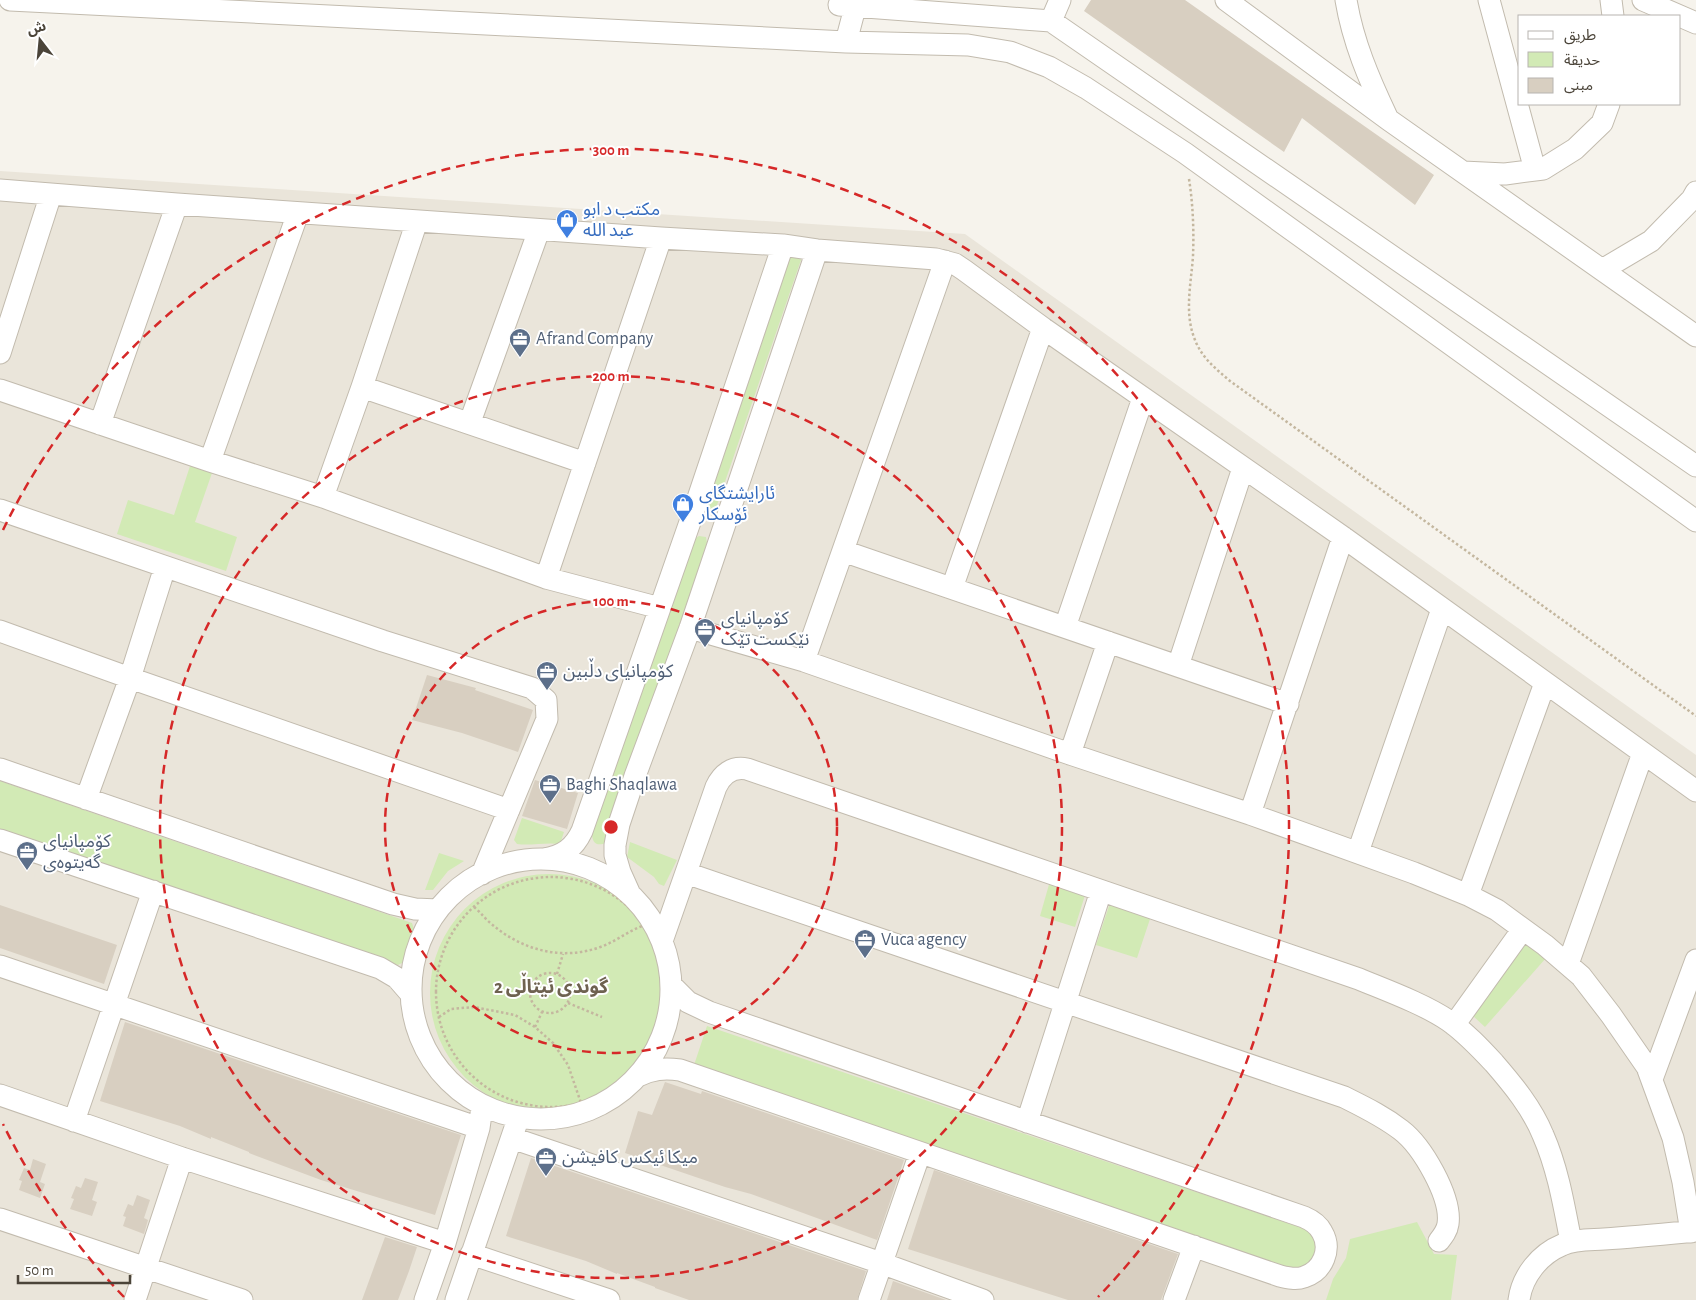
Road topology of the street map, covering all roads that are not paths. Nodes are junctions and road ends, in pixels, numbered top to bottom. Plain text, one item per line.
1 (10, 0) edge
2 (1060, 0) edge
3 (1227, 0) edge
4 (1346, 0) edge
5 (1489, 0) edge
6 (1611, 0) edge
7 (1643, 0) edge
8 (848, 3) edge
9 (1613, 15) edge
10 (1678, 15) edge
11 (1681, 16) edge
12 (1051, 21) junction
13 (1696, 23) edge
14 (838, 41) junction
15 (1609, 105) edge
16 (1389, 120) junction
17 (1535, 170) junction
18 (1463, 172) junction
19 (0, 190) edge
20 (1696, 192) edge
21 (51, 194) junction
22 (176, 204) junction
23 (298, 213) junction
24 (417, 221) junction
25 (540, 230) junction
26 (661, 238) junction
27 (783, 244) junction
28 (817, 250) junction
29 (945, 261) junction
30 (1602, 270) junction
31 (1043, 328) junction
32 (1696, 336) edge
33 (0, 353) edge
34 (362, 387) junction
35 (0, 390) edge
36 (1143, 398) junction
37 (470, 422) junction
38 (100, 424) junction
39 (210, 461) junction
40 (585, 463) junction
41 (1696, 466) edge
42 (1243, 468) junction
43 (323, 497) junction
44 (0, 510) edge
45 (1696, 521) edge
46 (690, 522) junction
47 (721, 533) junction
48 (1343, 537) junction
49 (843, 551) junction
50 (165, 567) junction
51 (546, 578) junction
52 (952, 588) junction
53 (660, 608) junction
54 (1442, 609) junction
55 (1066, 627) junction
56 (690, 628) junction
57 (0, 631) edge
58 (1108, 642) junction
59 (804, 661) junction
60 (1178, 666) junction
61 (130, 678) junction
62 (1545, 683) junction
63 (1288, 704) junction
64 (1643, 753) junction
65 (1070, 754) junction
66 (0, 769) edge
67 (1696, 791) edge
68 (86, 799) junction
69 (509, 810) junction
70 (1250, 814) junction
71 (0, 840) edge
72 (1358, 852) junction
73 (540, 859) junction
74 (686, 873) junction
75 (482, 874) junction
76 (153, 891) junction
77 (1101, 891) junction
78 (631, 895) junction
79 (1468, 895) junction
80 (438, 910) junction
81 (1523, 929) junction
82 (662, 941) junction
83 (1696, 960) edge
84 (1568, 964) junction
85 (0, 966) edge
86 (672, 986) junction
87 (410, 993) junction
88 (1066, 1002) junction
89 (114, 1005) junction
90 (1454, 1025) junction
91 (638, 1076) junction
92 (1652, 1079) junction
93 (0, 1095) edge
94 (483, 1107) junction
95 (74, 1120) junction
96 (1027, 1122) junction
97 (479, 1128) junction
98 (515, 1128) junction
99 (920, 1153) junction
100 (182, 1158) junction
101 (0, 1219) edge
102 (1693, 1232) edge
103 (1439, 1241) dead end
104 (1571, 1242) junction
105 (445, 1244) junction
106 (1194, 1246) junction
107 (471, 1254) junction
108 (881, 1264) junction
109 (146, 1268) junction
110 (135, 1300) edge
111 (242, 1300) edge
112 (425, 1300) edge
113 (456, 1300) edge
114 (609, 1300) edge
115 (869, 1300) edge
116 (983, 1300) edge
117 (1174, 1300) edge
118 (1519, 1300) edge

1 - 14 street
2 - 12 street
3 - 16 street
4 - 16 street
5 - 17 street
6 - 9 street
7 - 10 street
8 - 12 street
8 - 14 street
11 - 13 street
12 - 41 street
14 - 45 street
15 - 17 street
16 - 18 street
17 - 18 street
18 - 30 street
19 - 21 street
20 - 30 street
21 - 22 street
21 - 33 street
22 - 23 street
22 - 38 street
23 - 24 street
23 - 39 street
24 - 25 street
24 - 34 street
25 - 26 street
25 - 37 street
26 - 27 street
26 - 40 street
27 - 28 street
27 - 46 street
28 - 29 street
28 - 47 street
29 - 31 street
29 - 49 street
30 - 32 street
31 - 36 street
31 - 52 street
34 - 37 street
34 - 43 street
35 - 38 street
36 - 42 street
36 - 55 street
37 - 40 street
38 - 39 street
39 - 43 street
40 - 51 street
42 - 48 street
42 - 60 street
43 - 51 street
44 - 50 street
46 - 47 street
46 - 53 street
47 - 56 street
48 - 54 street
48 - 63 street
49 - 52 street
49 - 59 street
50 - 61 street
50 - 69 street
51 - 53 street
52 - 55 street
53 - 73 street
54 - 62 street
54 - 72 street
55 - 58 street
56 - 59 street
56 - 78 street
57 - 61 street
58 - 60 street
58 - 65 street
59 - 65 street
60 - 63 street
61 - 68 street
61 - 69 street
62 - 64 street
62 - 79 street
63 - 70 street
64 - 67 street
64 - 84 street
65 - 70 street
66 - 68 street
68 - 80 street
69 - 75 street
70 - 72 street
71 - 76 street
72 - 79 street
73 - 75 street
73 - 78 street
74 - 77 street
74 - 82 street
74 - 88 street
75 - 80 street
76 - 87 street
76 - 89 street
77 - 88 street
77 - 90 street
78 - 82 street
79 - 81 street
80 - 87 street
81 - 84 street
81 - 90 street
82 - 86 street
83 - 92 street
84 - 92 street
85 - 89 street
86 - 91 street
86 - 96 street
87 - 94 street
88 - 96 street
88 - 103 street
89 - 95 street
89 - 97 street
90 - 104 street
91 - 98 street
91 - 99 street
92 - 102 street
93 - 95 street
94 - 97 street
94 - 98 street
95 - 100 street
96 - 106 street
97 - 105 street
98 - 107 street
98 - 108 street
99 - 106 street
99 - 108 street
100 - 105 street
100 - 109 street
101 - 109 street
102 - 104 street
104 - 118 street
105 - 112 street
106 - 117 street
107 - 113 street
107 - 114 street
108 - 115 street
108 - 116 street
109 - 110 street
109 - 111 street

